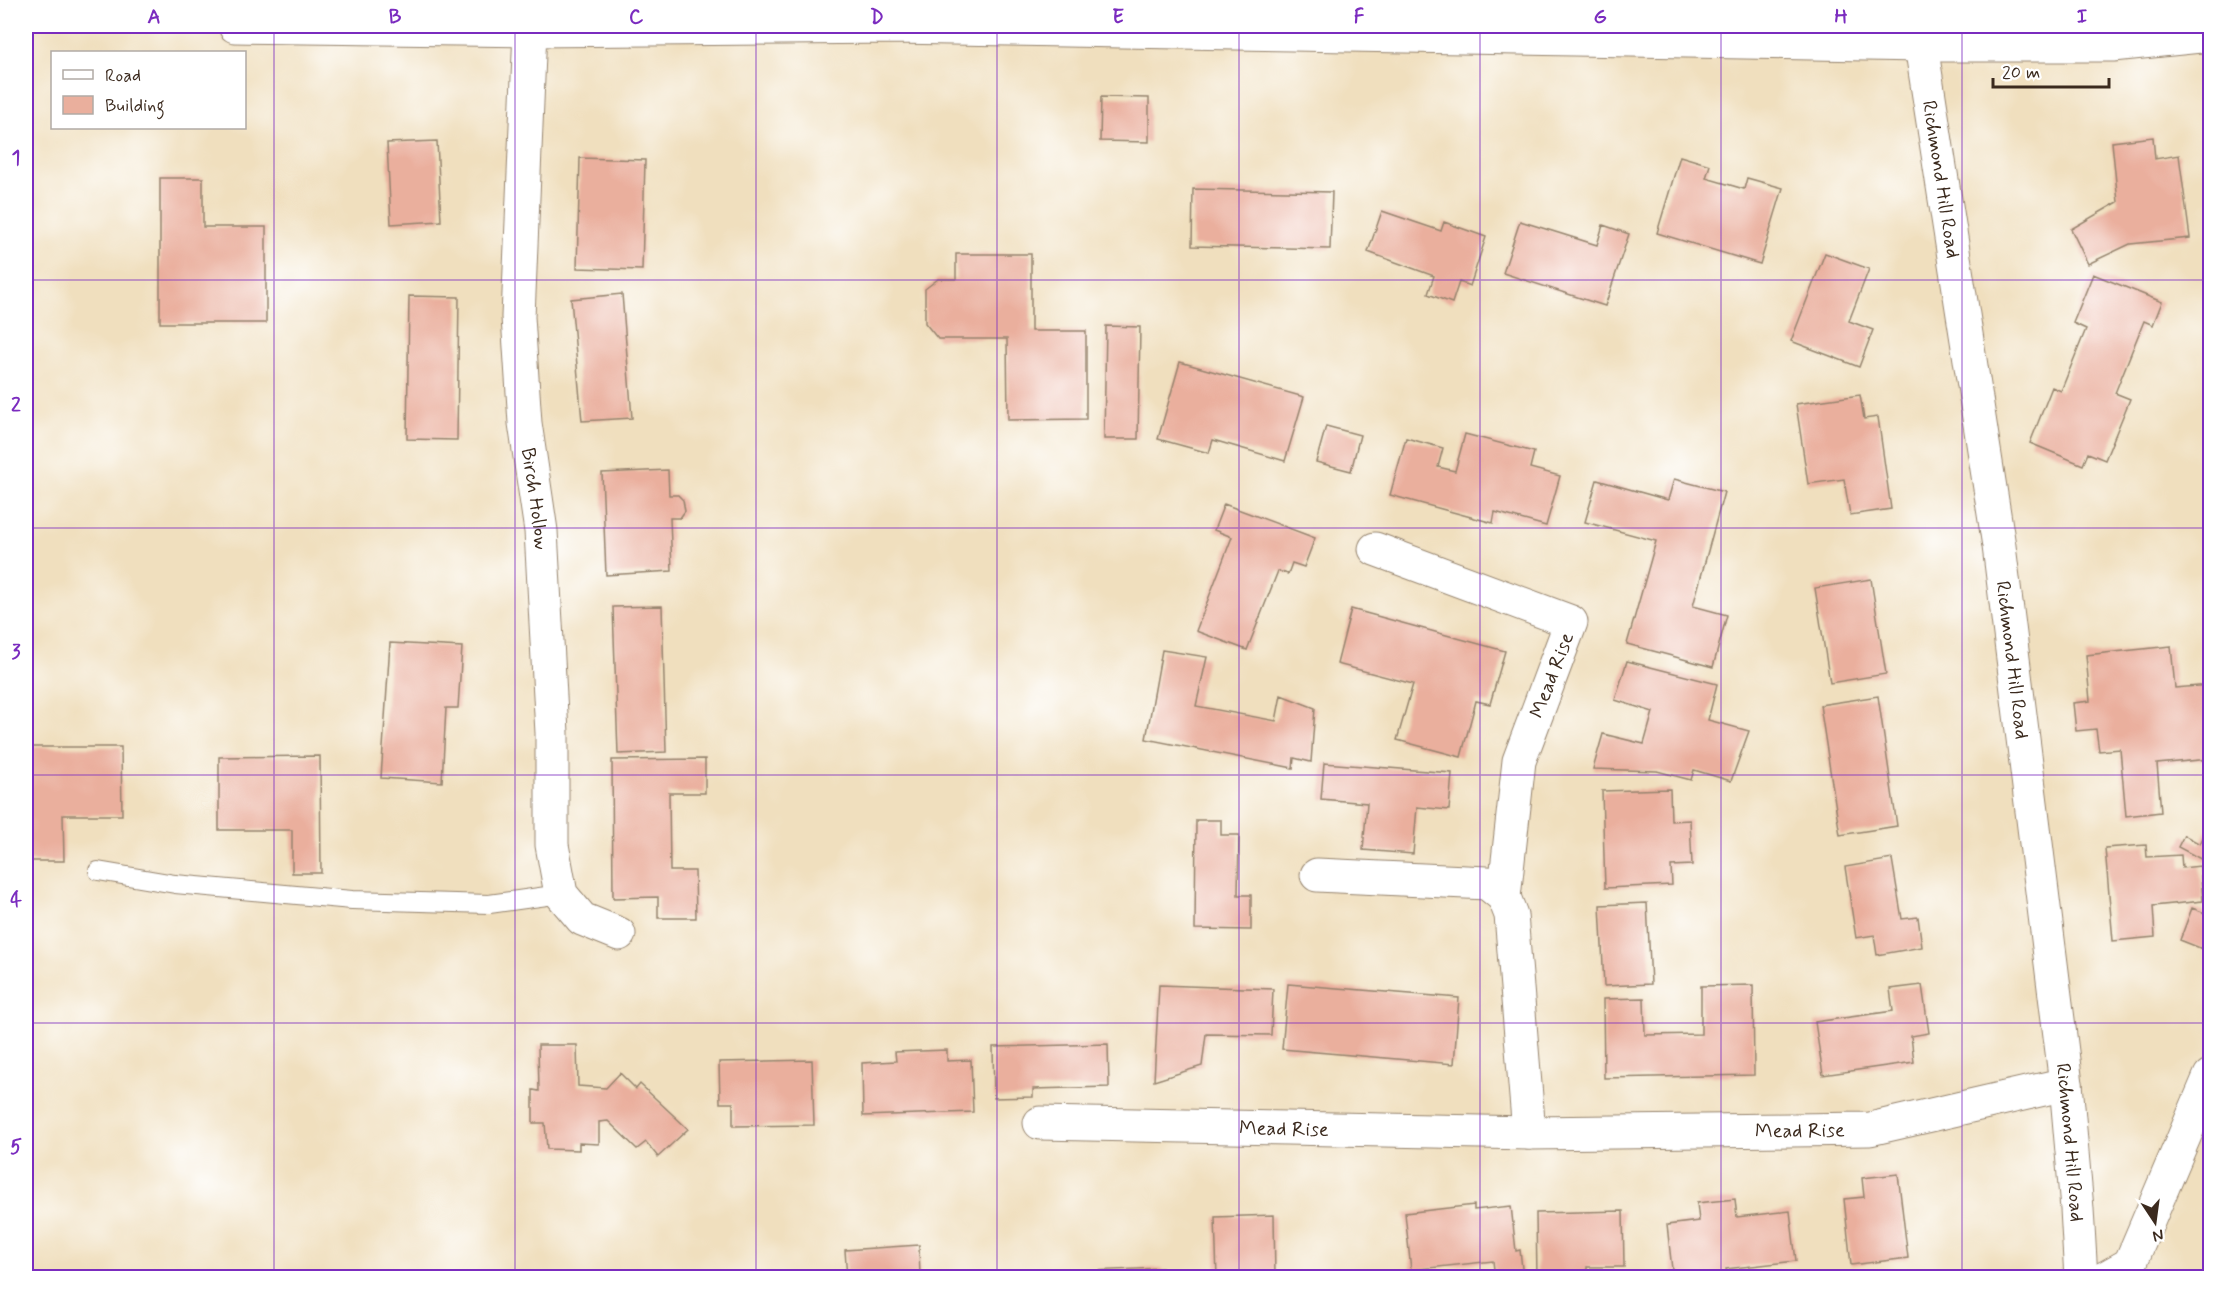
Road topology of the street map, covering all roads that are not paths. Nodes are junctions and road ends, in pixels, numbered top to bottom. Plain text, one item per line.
1 (235, 26) edge
2 (894, 26) edge
3 (645, 27) edge
4 (515, 28) edge
5 (1917, 35) edge
6 (2211, 35) edge
7 (1375, 549) dead end
8 (98, 871) dead end
9 (1317, 875) dead end
10 (561, 894) junction
11 (1504, 897) junction
12 (619, 934) dead end
13 (2211, 1076) edge
14 (2066, 1084) junction
15 (1040, 1124) dead end
16 (1529, 1133) junction
17 (2081, 1278) edge
18 (2105, 1278) edge

1 - 4 street
2 - 3 street
2 - 5 street
3 - 4 street
4 - 10 street, Birch Hollow
5 - 6 street
5 - 14 street, Richmond Hill Road
7 - 11 street, Mead Rise
8 - 10 lane
9 - 11 street
10 - 12 street, Birch Hollow
11 - 16 street, Mead Rise
13 - 18 street
14 - 16 street, Mead Rise
14 - 17 street, Richmond Hill Road
15 - 16 street, Mead Rise

